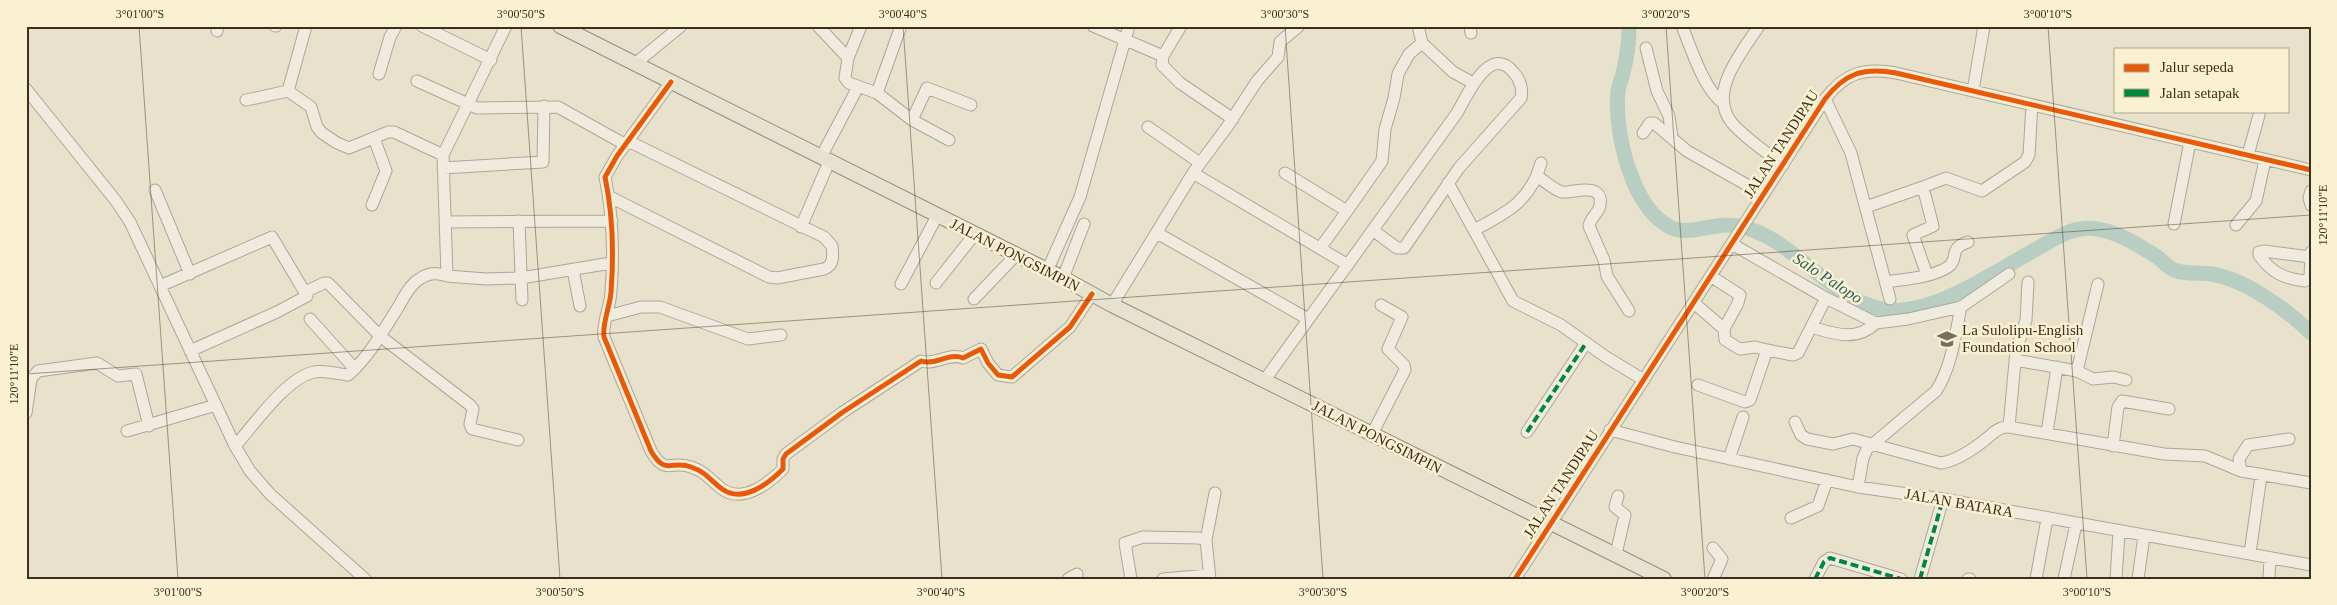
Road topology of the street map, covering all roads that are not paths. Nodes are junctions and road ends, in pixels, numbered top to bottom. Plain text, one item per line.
1 (306, 26) edge
2 (396, 26) edge
3 (422, 26) edge
4 (506, 26) edge
5 (560, 26) edge
6 (681, 26) edge
7 (818, 26) edge
8 (861, 26) edge
9 (901, 26) edge
10 (1093, 26) edge
11 (1129, 26) edge
12 (1182, 26) edge
13 (1299, 26) edge
14 (1418, 26) edge
15 (1682, 26) edge
16 (1759, 26) edge
17 (1984, 26) edge
18 (1126, 39) junction
19 (1422, 43) junction
20 (1646, 48) dead end
21 (1163, 56) junction
22 (848, 58) junction
23 (491, 60) junction
24 (636, 63) junction
25 (379, 74) dead end
26 (417, 81) dead end
27 (671, 82) junction
28 (1473, 83) junction
29 (858, 87) junction
30 (26, 88) edge
31 (288, 91) junction
32 (1973, 91) junction
33 (877, 94) junction
34 (1825, 99) junction
35 (246, 100) dead end
36 (1723, 103) junction
37 (971, 104) dead end
38 (468, 105) junction
39 (2032, 105) junction
40 (544, 106) junction
41 (2259, 115) dead end
42 (1233, 119) junction
43 (912, 120) junction
44 (1148, 127) dead end
45 (1643, 133) dead end
46 (374, 138) junction
47 (1672, 138) junction
48 (949, 140) dead end
49 (2190, 142) junction
50 (627, 143) junction
51 (443, 155) junction
52 (2248, 155) junction
53 (825, 160) junction
54 (2265, 160) junction
55 (1200, 163) junction
56 (1541, 163) dead end
57 (1783, 165) junction
58 (2310, 167) edge
59 (443, 168) junction
60 (1193, 173) junction
61 (1285, 173) dead end
62 (1538, 177) junction
63 (1448, 183) junction
64 (1923, 187) junction
65 (155, 190) dead end
66 (2311, 191) edge
67 (1763, 194) junction
68 (610, 197) junction
69 (372, 205) dead end
70 (2311, 205) edge
71 (1866, 207) junction
72 (1347, 211) junction
73 (937, 216) junction
74 (612, 220) junction
75 (518, 221) junction
76 (445, 222) junction
77 (1084, 224) dead end
78 (2174, 224) dead end
79 (2236, 225) dead end
80 (801, 227) junction
81 (1474, 230) junction
82 (1374, 231) junction
83 (1157, 233) junction
84 (974, 235) junction
85 (1733, 241) junction
86 (1968, 242) dead end
87 (1321, 247) junction
88 (2311, 252) edge
89 (1016, 255) junction
90 (2310, 257) edge
91 (611, 263) junction
92 (1348, 265) junction
93 (573, 270) junction
94 (1047, 271) junction
95 (190, 274) junction
96 (2009, 274) dead end
97 (1927, 275) junction
98 (447, 276) junction
99 (2310, 276) edge
100 (1712, 277) junction
101 (521, 278) junction
102 (1063, 278) junction
103 (1886, 282) junction
104 (2028, 282) dead end
105 (936, 283) dead end
106 (901, 284) dead end
107 (2098, 284) dead end
108 (160, 286) junction
109 (305, 292) junction
110 (1092, 294) junction
111 (1826, 298) junction
112 (974, 299) dead end
113 (1890, 299) dead end
114 (522, 300) dead end
115 (1694, 303) junction
116 (1112, 305) junction
117 (1381, 305) dead end
118 (580, 306) dead end
119 (1961, 307) junction
120 (1629, 311) dead end
121 (607, 316) junction
122 (310, 319) dead end
123 (1308, 319) junction
124 (1876, 322) junction
125 (1811, 327) junction
126 (1724, 329) junction
127 (781, 335) dead end
128 (380, 336) junction
129 (1586, 343) junction
130 (1767, 350) junction
131 (190, 351) junction
132 (2015, 360) junction
133 (2057, 367) junction
134 (356, 368) junction
135 (2077, 371) junction
136 (1264, 380) junction
137 (1644, 380) junction
138 (2126, 380) dead end
139 (1698, 385) dead end
140 (216, 405) junction
141 (2169, 409) dead end
142 (26, 413) edge
143 (1743, 417) dead end
144 (1796, 422) dead end
145 (148, 426) junction
146 (2008, 426) junction
147 (1610, 430) junction
148 (127, 431) dead end
149 (1527, 432) dead end
150 (2047, 433) junction
151 (1372, 434) junction
152 (2289, 439) dead end
153 (518, 440) dead end
154 (1873, 444) junction
155 (235, 446) junction
156 (2113, 446) junction
157 (1730, 459) junction
158 (2241, 471) junction
159 (2260, 476) junction
160 (1827, 480) junction
161 (2311, 483) edge
162 (1858, 486) junction
163 (1215, 493) dead end
164 (1618, 496) dead end
165 (1943, 499) junction
166 (1791, 518) dead end
167 (2047, 519) junction
168 (1550, 524) junction
169 (2076, 524) junction
170 (2119, 532) junction
171 (2144, 536) junction
172 (1206, 540) junction
173 (1713, 548) dead end
174 (2250, 553) junction
175 (1616, 554) junction
176 (2270, 558) junction
177 (2311, 565) edge
178 (1210, 577) edge
179 (365, 579) edge
180 (1131, 579) edge
181 (1163, 579) edge
182 (1516, 579) edge
183 (1664, 579) edge
184 (1713, 579) edge
185 (1816, 579) edge
186 (1901, 579) edge
187 (1920, 579) edge
188 (2036, 579) edge
189 (2064, 579) edge
190 (2116, 579) edge
191 (2138, 579) edge
192 (2269, 579) edge

1 - 31 street
2 - 25 street
3 - 23 street
4 - 23 street
5 - 24 main road, JALAN PONGSIMPIN
6 - 24 street
7 - 22 street
8 - 22 street
9 - 33 street
10 - 18 street
11 - 18 street
12 - 21 street
13 - 42 street
14 - 19 street
15 - 36 street
16 - 36 street
17 - 32 street
18 - 21 street
18 - 94 street
19 - 28 street
19 - 72 street
20 - 47 street
21 - 42 street
22 - 29 street
23 - 38 street
24 - 27 main road, JALAN PONGSIMPIN
26 - 38 street
27 - 50 street
27 - 53 main road, JALAN PONGSIMPIN
28 - 63 street
28 - 82 street
29 - 33 street
29 - 53 street
30 - 108 street
31 - 35 street
31 - 46 street
32 - 34 street, JALAN TANDIPAU
32 - 39 street, JALAN TANDIPAU
33 - 43 street
34 - 57 street, JALAN TANDIPAU
34 - 71 street
36 - 57 street
37 - 43 street
38 - 40 street
38 - 51 street
39 - 49 street, JALAN TANDIPAU
39 - 64 street
40 - 50 street
40 - 59 street
41 - 52 street
42 - 55 street
43 - 48 street
44 - 55 street
45 - 47 street
46 - 51 street
46 - 69 street
47 - 67 street
49 - 52 street, JALAN TANDIPAU
49 - 78 street
50 - 68 street
50 - 80 street
51 - 59 street
52 - 54 street, JALAN TANDIPAU
53 - 73 main road, JALAN PONGSIMPIN
53 - 80 street
54 - 58 street, JALAN TANDIPAU
54 - 79 street
55 - 60 street
56 - 62 street
57 - 67 street, JALAN TANDIPAU
59 - 76 street
60 - 83 street
60 - 87 street
61 - 72 street
62 - 81 street
62 - 120 street
63 - 81 street
63 - 82 street
64 - 71 street
64 - 97 street
65 - 95 street
66 - 70 street
67 - 85 street, JALAN TANDIPAU
68 - 74 street
68 - 80 street
71 - 103 street
72 - 87 street
73 - 84 main road, JALAN PONGSIMPIN
73 - 106 street
74 - 75 street
74 - 91 street
75 - 76 street
75 - 101 street
76 - 98 street
77 - 102 street
81 - 129 street
82 - 92 street
83 - 116 street
83 - 123 street
84 - 89 main road, JALAN PONGSIMPIN
84 - 105 street
85 - 100 street, JALAN TANDIPAU
85 - 111 street
86 - 97 street
87 - 92 street
88 - 90 street
89 - 94 main road, JALAN PONGSIMPIN
89 - 112 street
90 - 99 street
90 - 99 street
91 - 93 street
91 - 121 street
92 - 123 street
93 - 101 street
93 - 118 street
94 - 102 main road, JALAN PONGSIMPIN
95 - 108 street
95 - 109 street
96 - 119 street
97 - 103 street
98 - 101 street
98 - 128 street
100 - 115 street, JALAN TANDIPAU
100 - 126 street
101 - 114 street
102 - 110 main road, JALAN PONGSIMPIN
103 - 113 street
104 - 132 street
107 - 135 street
108 - 131 street
109 - 128 street
109 - 131 street
110 - 116 main road, JALAN PONGSIMPIN
110 - 121 street
111 - 124 street
111 - 125 street
115 - 126 street
115 - 137 street, JALAN TANDIPAU
116 - 136 main road, JALAN PONGSIMPIN
117 - 151 street
119 - 124 street
119 - 154 street
121 - 127 street
122 - 134 street
123 - 136 street
124 - 125 street
125 - 130 street
126 - 130 street
128 - 134 street
128 - 153 street
129 - 137 street
129 - 149 street
130 - 139 street
131 - 140 street
132 - 133 street
132 - 146 street
133 - 135 street
133 - 150 street
134 - 155 street
135 - 138 street
136 - 151 main road, JALAN PONGSIMPIN
137 - 147 street, JALAN TANDIPAU
140 - 145 street
140 - 155 street
141 - 156 street
142 - 145 street
143 - 157 street
144 - 154 street
145 - 148 street
146 - 150 street
146 - 154 street
147 - 157 street, JALAN BATARA
147 - 168 street, JALAN TANDIPAU
150 - 156 street
151 - 168 main road, JALAN PONGSIMPIN
152 - 158 street
154 - 162 street
155 - 179 street
156 - 158 street
157 - 160 street, JALAN BATARA
158 - 159 street
159 - 161 street
159 - 174 street
160 - 162 street, JALAN BATARA
160 - 166 street
162 - 165 street, JALAN BATARA
163 - 172 street
164 - 175 street
165 - 167 street, JALAN BATARA
165 - 187 street
167 - 169 street, JALAN BATARA
167 - 188 street
168 - 175 main road, JALAN PONGSIMPIN
168 - 182 street, JALAN TANDIPAU
169 - 170 street, JALAN BATARA
169 - 189 street
170 - 171 street, JALAN BATARA
170 - 190 street
171 - 174 street, JALAN BATARA
171 - 191 street
172 - 178 street
172 - 180 street
173 - 184 street
174 - 176 street, JALAN BATARA
175 - 183 main road, JALAN PONGSIMPIN
176 - 177 street, JALAN BATARA
176 - 192 street
178 - 181 street
185 - 186 street

